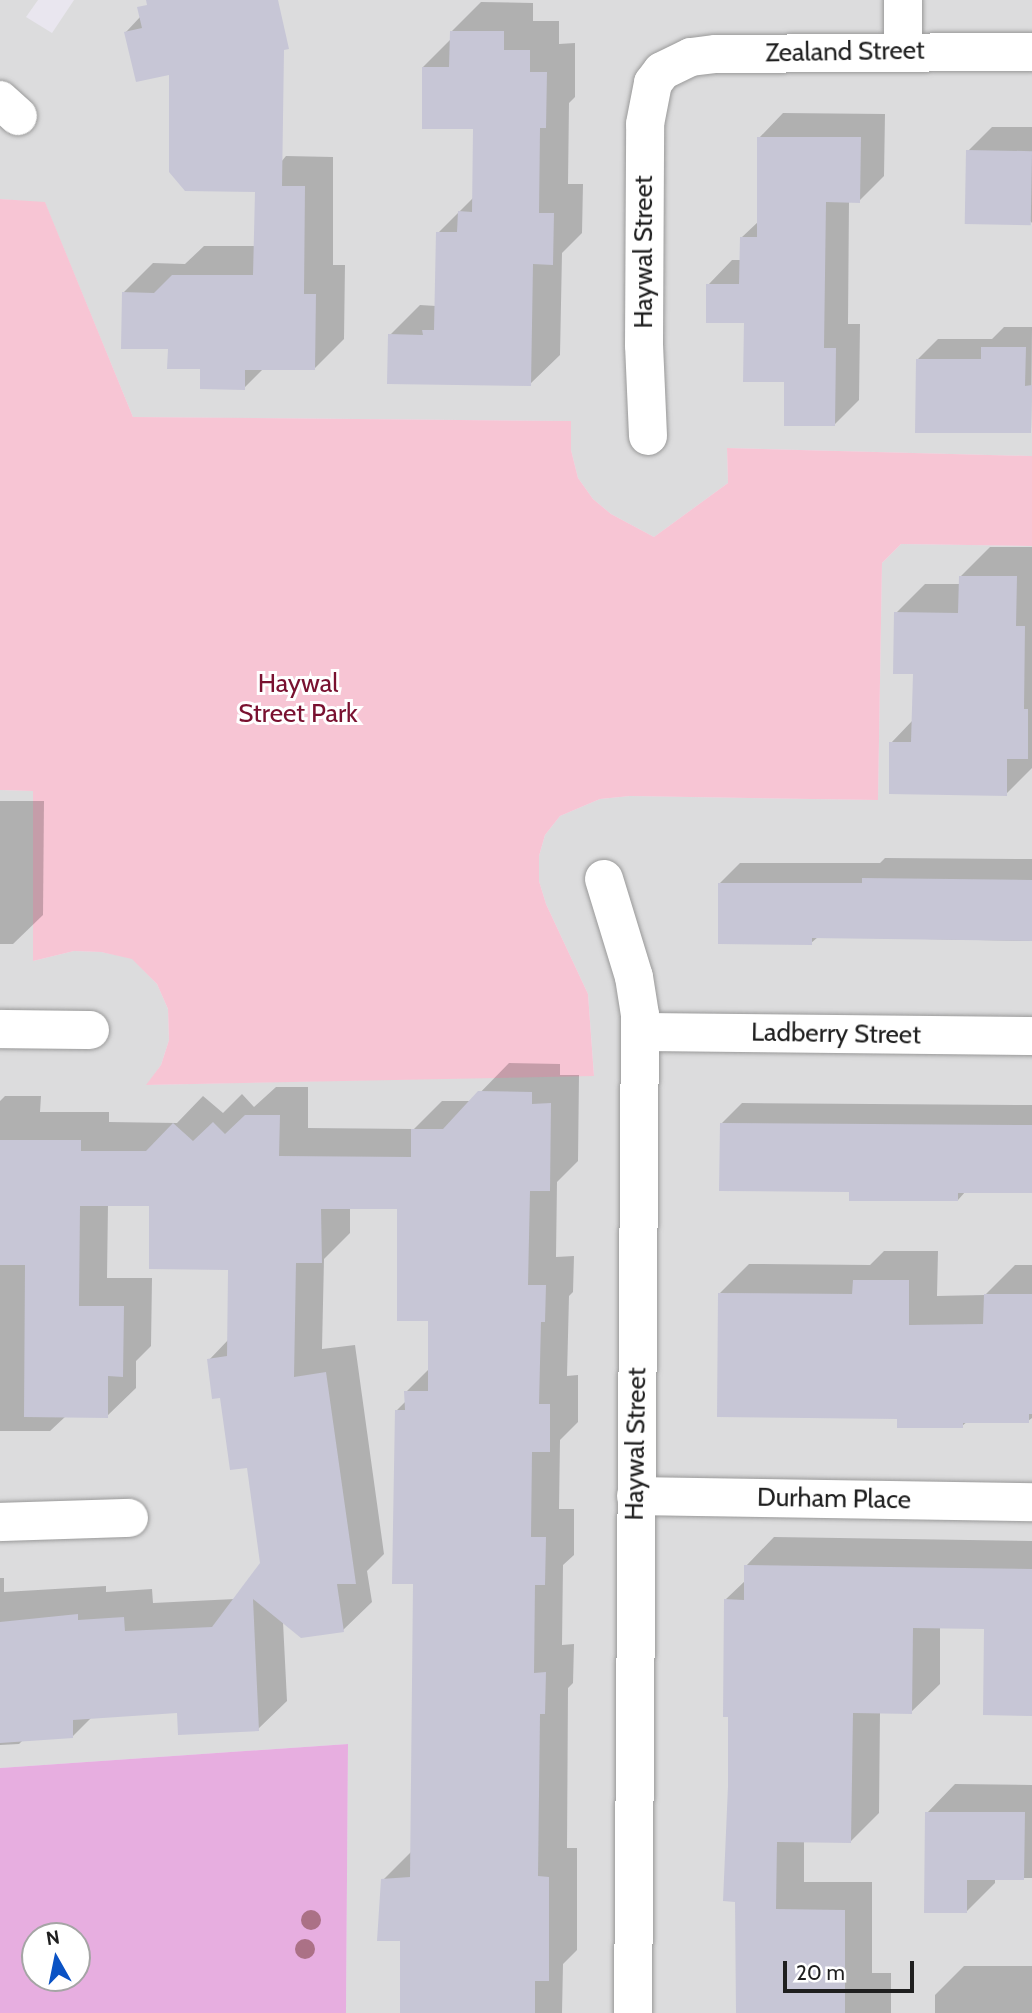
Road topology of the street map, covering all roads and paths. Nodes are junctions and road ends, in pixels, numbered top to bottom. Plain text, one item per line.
1 (903, 0) edge
2 (903, 51) junction
3 (1032, 52) edge
4 (662, 71) joint
5 (648, 436) dead end
6 (604, 879) dead end
7 (0, 1029) edge
8 (90, 1030) dead end
9 (640, 1032) junction
10 (1032, 1036) edge
11 (636, 1496) junction
12 (1032, 1502) edge
13 (129, 1518) dead end
14 (0, 1522) edge
15 (632, 2013) edge

1 - 2 street
2 - 3 street, Zealand Street
2 - 4 street, Zealand Street
4 - 5 street, Haywal Street
6 - 9 street, Haywal Street
7 - 8 street
9 - 10 street, Ladberry Street
9 - 11 street, Haywal Street
11 - 12 street, Durham Place
11 - 15 street, Haywal Street
13 - 14 street

